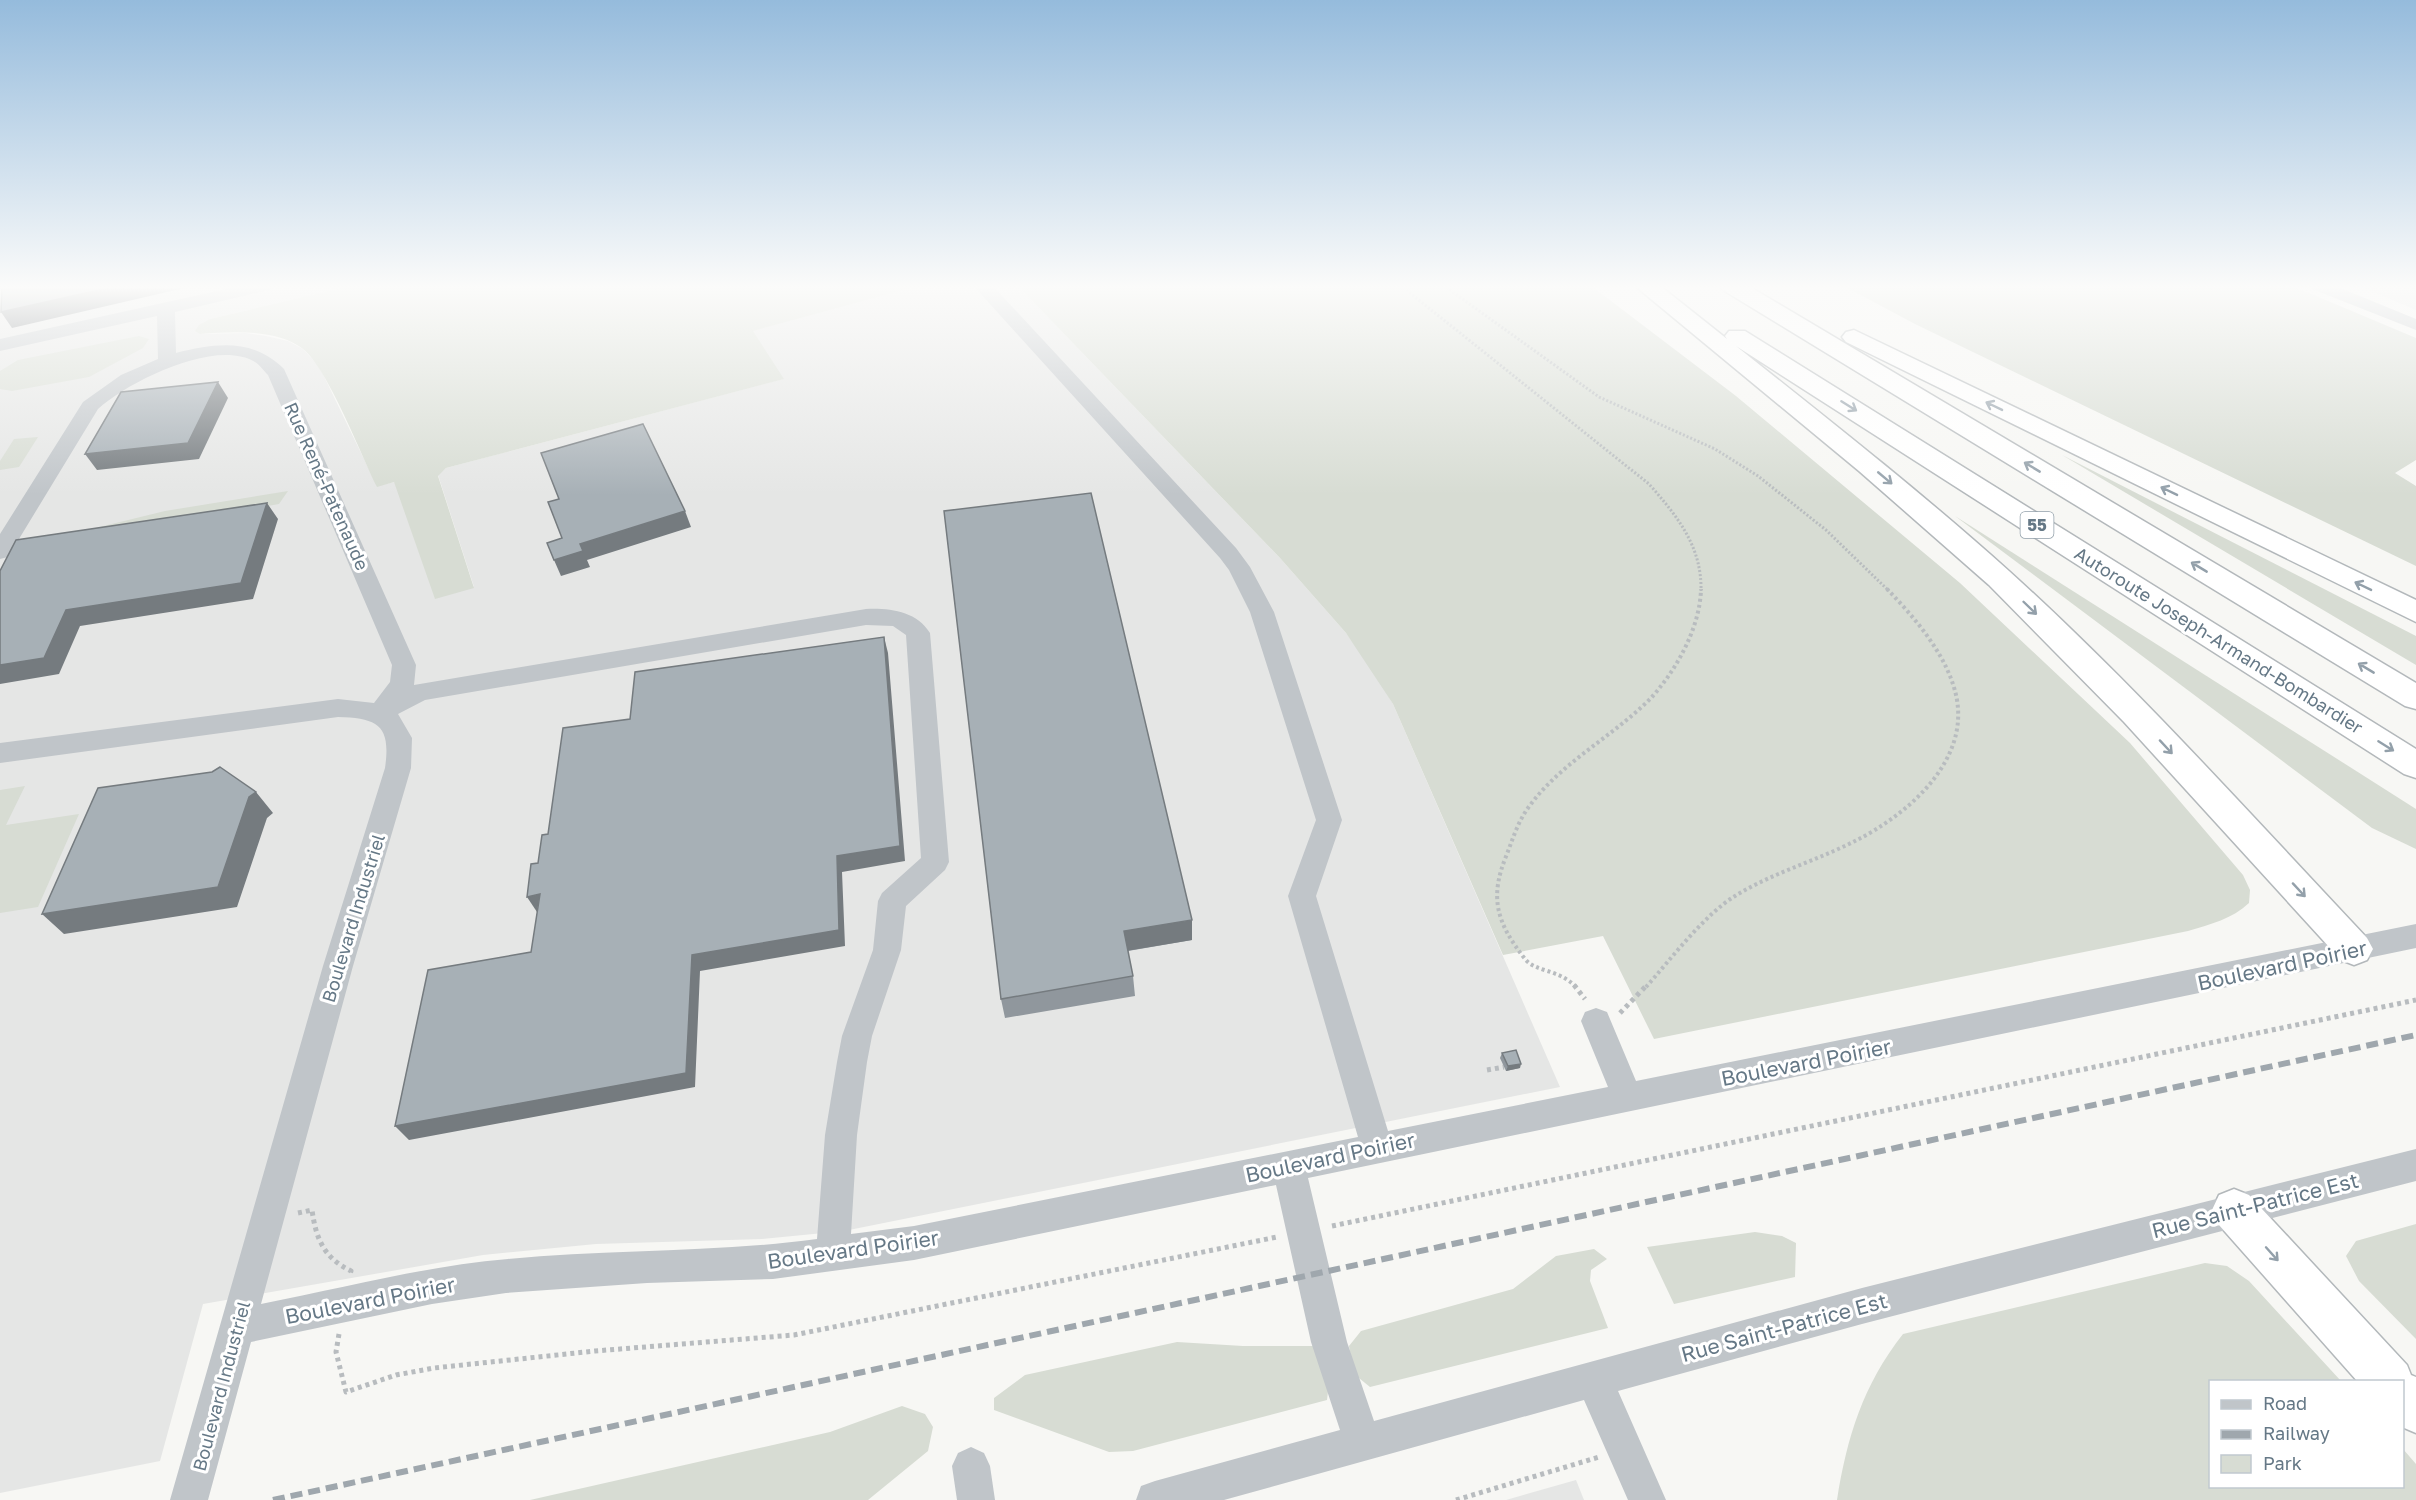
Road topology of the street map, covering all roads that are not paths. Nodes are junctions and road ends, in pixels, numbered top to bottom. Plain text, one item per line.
1 (167, 355) edge
2 (192, 355) edge
3 (252, 355) edge
4 (1046, 355) edge
5 (1732, 355) edge
6 (1768, 355) edge
7 (1847, 355) edge
8 (1889, 355) edge
9 (167, 361) junction
10 (0, 552) edge
11 (2416, 612) edge
12 (2416, 698) edge
13 (378, 712) junction
14 (0, 753) edge
15 (2416, 765) edge
16 (2416, 936) edge
17 (2354, 949) junction
18 (1596, 1021) road end
19 (1628, 1098) junction
20 (1377, 1147) junction
21 (2416, 1165) edge
22 (1288, 1166) junction
23 (2234, 1210) junction
24 (833, 1255) junction
25 (237, 1327) junction
26 (1593, 1378) junction
27 (2388, 1380) edge
28 (2404, 1396) edge
29 (2416, 1409) edge
30 (1363, 1442) junction
31 (189, 1500) edge
32 (1155, 1500) edge
33 (1647, 1500) edge

1 - 9 street
2 - 9 street, Rue René-Patenaude
3 - 13 street, Rue René-Patenaude
4 - 20 street
5 -> 17 highway
6 -> 15 highway, Autoroute Joseph-Armand-Bombardier / 55
12 -> 7 highway
11 -> 8 highway
9 - 10 street, Rue René-Patenaude
13 - 14 street
13 - 24 street
13 - 25 street, Boulevard Industriel
16 - 17 street, Boulevard Poirier
17 - 19 street, Boulevard Poirier
18 - 19 street
19 - 20 street, Boulevard Poirier
20 - 22 street, Boulevard Poirier
21 - 23 street, Rue Saint-Patrice Est
22 - 24 street, Boulevard Poirier
22 - 30 street
23 - 26 street, Rue Saint-Patrice Est
23 -> 27 highway
24 - 25 street, Boulevard Poirier
25 - 31 street, Boulevard Industriel
26 - 30 street, Rue Saint-Patrice Est
26 - 33 street
28 - 29 highway
30 - 32 street, Rue Saint-Patrice Est

